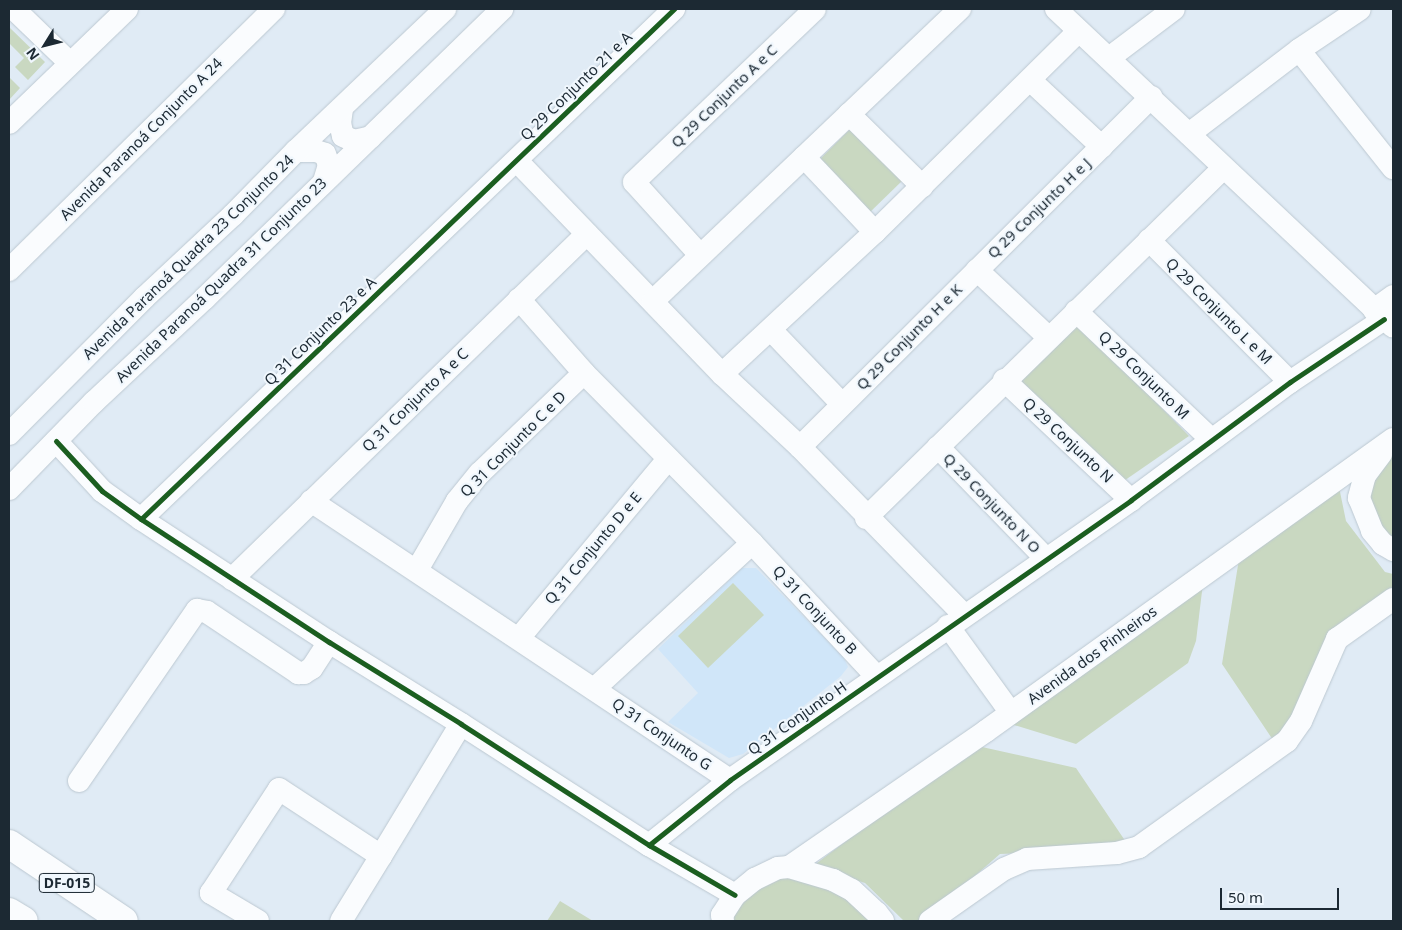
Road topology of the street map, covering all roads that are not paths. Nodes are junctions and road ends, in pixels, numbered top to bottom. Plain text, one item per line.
1 (127, 9) edge
2 (274, 9) edge
3 (445, 9) edge
4 (502, 9) edge
5 (674, 9) edge
6 (815, 9) edge
7 (1056, 9) edge
8 (1174, 9) edge
9 (1360, 9) edge
10 (956, 10) edge
11 (22, 11) edge
12 (1079, 30) junction
13 (1299, 50) junction
14 (1109, 58) junction
15 (70, 62) junction
16 (1030, 80) junction
17 (1151, 97) junction
18 (342, 109) junction
19 (848, 114) junction
20 (9, 123) edge
21 (1189, 134) junction
22 (371, 137) junction
23 (1102, 147) junction
24 (296, 151) junction
25 (804, 157) junction
26 (516, 160) junction
27 (1223, 168) junction
28 (1393, 168) edge
29 (324, 181) junction
30 (922, 186) junction
31 (875, 232) junction
32 (587, 234) junction
33 (1149, 240) junction
34 (700, 255) junction
35 (9, 270) edge
36 (977, 270) junction
37 (1393, 296) edge
38 (519, 299) junction
39 (653, 301) junction
40 (1076, 311) junction
41 (1384, 318) edge
42 (771, 330) junction
43 (1048, 337) junction
44 (584, 373) junction
45 (722, 374) junction
46 (1004, 380) junction
47 (1290, 382) junction
48 (842, 404) junction
49 (9, 434) edge
50 (1211, 440) junction
51 (56, 441) junction
52 (1392, 441) edge
53 (800, 447) junction
54 (938, 447) junction
55 (668, 459) junction
56 (9, 489) edge
57 (312, 500) junction
58 (1131, 500) junction
59 (866, 518) junction
60 (141, 519) junction
61 (752, 543) junction
62 (1393, 550) edge
63 (1046, 559) junction
64 (417, 570) junction
65 (232, 579) junction
66 (1393, 598) edge
67 (956, 620) junction
68 (519, 638) junction
69 (329, 642) junction
70 (877, 677) junction
71 (594, 689) junction
72 (1011, 713) junction
73 (461, 724) junction
74 (730, 780) junction
75 (79, 781) dead end
76 (9, 844) edge
77 (649, 845) junction
78 (381, 856) junction
79 (789, 867) junction
80 (735, 894) junction
81 (9, 912) edge
82 (719, 919) edge
83 (24, 921) edge
84 (124, 921) edge
85 (258, 921) edge
86 (341, 921) edge
87 (883, 921) edge
88 (930, 921) edge

1 - 15 street
2 - 35 street, Avenida Paranoá Conjunto A 24
3 - 18 street, Avenida Paranoá Quadra 23 Conjunto 24
4 - 22 street, Avenida Paranoá Quadra 31 Conjunto 23
5 - 26 street, Q 29 Conjunto 21 e A
6 - 34 street, Q 29 Conjunto A e C
7 - 12 street
8 - 14 street
9 - 13 street
10 - 19 street
11 - 15 street
12 - 14 street
12 - 16 street
13 - 21 street
13 - 28 street
14 - 17 street
15 - 20 street
16 - 23 street
16 - 30 street
17 - 21 street
17 - 23 street, Q 29 Conjunto H e J
18 - 22 street
18 - 24 street, Avenida Paranoá Quadra 23 Conjunto 24
19 - 25 street
19 - 30 street
21 - 27 street
22 - 29 street, Avenida Paranoá Quadra 31 Conjunto 23
23 - 36 street, Q 29 Conjunto H e J
24 - 29 street
24 - 49 street, Avenida Paranoá Quadra 23 Conjunto 24
25 - 31 street
25 - 34 street
26 - 32 street
26 - 60 street, Q 31 Conjunto 23 e A
27 - 33 street
27 - 41 street
29 - 51 street, Avenida Paranoá Quadra 31 Conjunto 23
30 - 31 street
31 - 42 street
32 - 38 street, Q 31 Conjunto A e C
32 - 39 street
33 - 40 street
33 - 47 street, Q 29 Conjunto L e M
34 - 39 street
36 - 43 street
36 - 48 street, Q 29 Conjunto H e K
37 - 41 street, Q 31 Conjunto H
38 - 44 street, Q 31 Conjunto B
38 - 57 street, Q 31 Conjunto A e C
39 - 45 street
40 - 43 street
40 - 50 street, Q 29 Conjunto M
41 - 47 street, Q 31 Conjunto H
42 - 45 street
42 - 48 street
43 - 46 street
44 - 55 street, Q 31 Conjunto B
44 - 64 street, Q 31 Conjunto C e D
45 - 53 street
46 - 54 street
46 - 58 street, Q 29 Conjunto N
47 - 50 street, Q 31 Conjunto H
48 - 53 street, Q 29 Conjunto H e K
50 - 58 street, Q 31 Conjunto H
51 - 56 street, Avenida Paranoá Quadra 31 Conjunto 23
51 - 60 street
52 - 62 street
52 - 72 street, Avenida dos Pinheiros
53 - 59 street
54 - 59 street
54 - 63 street, Q 29 Conjunto N O
55 - 61 street, Q 31 Conjunto B
55 - 68 street, Q 31 Conjunto D e E
57 - 64 street, Q 31 Conjunto G
57 - 65 street, Q 31 Conjunto A e C
58 - 63 street, Q 31 Conjunto H
59 - 67 street
60 - 65 street
61 - 70 street, Q 31 Conjunto B
61 - 71 street
63 - 67 street, Q 31 Conjunto H
64 - 68 street, Q 31 Conjunto G
65 - 69 street
66 - 88 street
67 - 70 street, Q 31 Conjunto H
67 - 72 street
68 - 71 street, Q 31 Conjunto G
69 - 73 street
69 - 75 street
70 - 74 street, Q 31 Conjunto H
71 - 74 street, Q 31 Conjunto G
72 - 79 street, Avenida dos Pinheiros
73 - 77 street
73 - 78 street
74 - 77 street, Q 31 Conjunto H
76 - 84 main road, DF-015
77 - 80 street
78 - 85 street
78 - 86 street
79 - 80 street
79 - 87 street
80 - 82 street
81 - 83 main road

